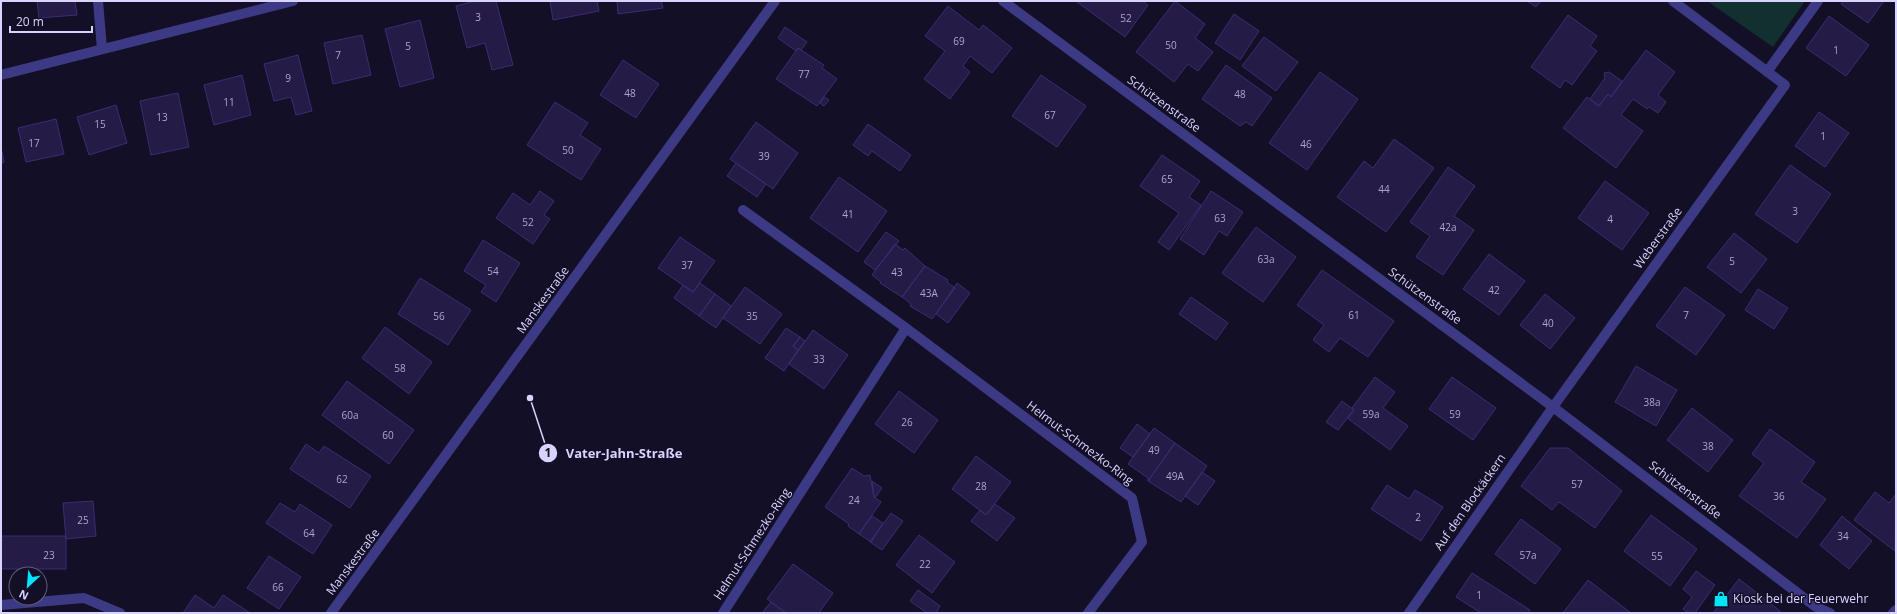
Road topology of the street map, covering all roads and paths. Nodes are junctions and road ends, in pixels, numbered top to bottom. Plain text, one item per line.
1 (98, 1) edge
2 (293, 1) edge
3 (775, 1) edge
4 (1004, 1) edge
5 (1673, 1) edge
6 (1818, 1) edge
7 (102, 49) junction
8 (1767, 72) junction
9 (1, 75) edge
10 (743, 210) dead end
11 (906, 328) junction
12 (1553, 407) junction
13 (1, 604) edge
14 (1896, 610) edge
15 (120, 613) edge
16 (331, 613) edge
17 (723, 613) edge
18 (1088, 613) edge
19 (1409, 613) edge
20 (1830, 613) edge
21 (1893, 613) edge

1 - 7 street
2 - 7 street
3 - 16 street, Manskestraße
4 - 12 street, Schützenstraße
5 - 8 street
6 - 8 street
7 - 9 street
8 - 12 street, Weberstraße
10 - 11 street, Helmut-Schmezko-Ring
11 - 17 street, Helmut-Schmezko-Ring
11 - 18 street, Helmut-Schmezko-Ring
12 - 19 street, Auf den Blockäckern
12 - 20 street, Schützenstraße
13 - 15 street
14 - 21 street

